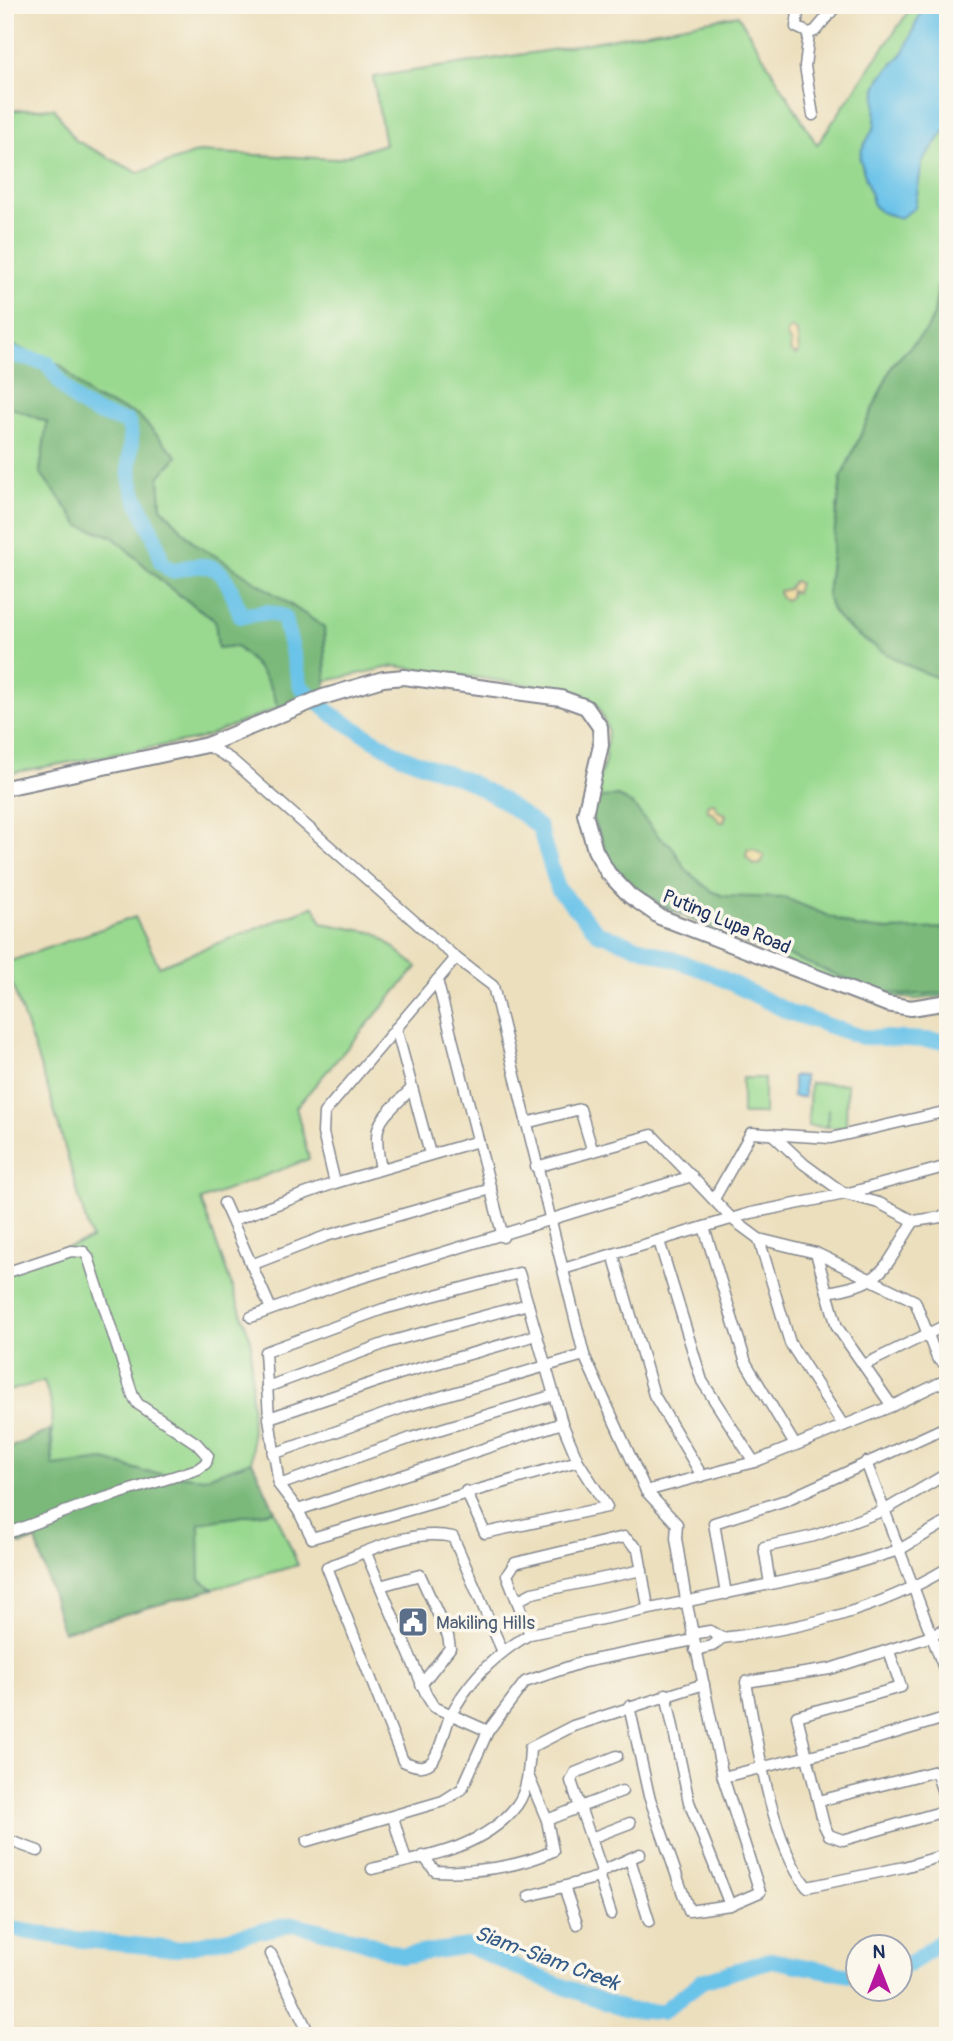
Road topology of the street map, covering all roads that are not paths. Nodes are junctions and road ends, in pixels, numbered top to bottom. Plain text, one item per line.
1 (799, 5) edge
2 (837, 5) edge
3 (809, 33) junction
4 (813, 114) dead end
5 (207, 744) junction
6 (5, 788) edge
7 (456, 958) junction
8 (437, 981) junction
9 (948, 1002) edge
10 (396, 1028) junction
11 (412, 1088) junction
12 (948, 1111) edge
13 (526, 1124) junction
14 (771, 1133) junction
15 (478, 1141) junction
16 (592, 1149) junction
17 (430, 1154) junction
18 (948, 1166) edge
19 (537, 1167) junction
20 (382, 1169) junction
21 (692, 1176) junction
22 (335, 1183) junction
23 (491, 1189) junction
24 (845, 1194) junction
25 (714, 1199) junction
26 (224, 1203) dead end
27 (948, 1216) edge
28 (732, 1219) junction
29 (233, 1220) junction
30 (550, 1221) junction
31 (914, 1221) junction
32 (704, 1227) junction
33 (503, 1237) junction
34 (759, 1239) junction
35 (659, 1241) junction
36 (816, 1253) junction
37 (613, 1254) junction
38 (251, 1265) junction
39 (563, 1269) junction
40 (5, 1273) edge
41 (873, 1281) junction
42 (827, 1292) junction
43 (528, 1304) junction
44 (271, 1309) junction
45 (251, 1317) dead end
46 (948, 1324) edge
47 (929, 1333) junction
48 (537, 1335) junction
49 (584, 1355) junction
50 (864, 1365) junction
51 (948, 1366) edge
52 (546, 1368) junction
53 (948, 1378) edge
54 (267, 1387) junction
55 (554, 1395) junction
56 (892, 1406) junction
57 (269, 1418) junction
58 (562, 1423) junction
59 (844, 1425) junction
60 (948, 1426) edge
61 (795, 1445) junction
62 (273, 1454) junction
63 (578, 1461) junction
64 (754, 1462) junction
65 (866, 1462) junction
66 (948, 1473) edge
67 (702, 1476) junction
68 (279, 1485) junction
69 (466, 1491) junction
70 (646, 1491) junction
71 (298, 1510) junction
72 (885, 1510) junction
73 (948, 1521) edge
74 (5, 1534) edge
75 (899, 1550) junction
76 (366, 1553) junction
77 (948, 1569) edge
78 (642, 1570) junction
79 (770, 1584) junction
80 (380, 1586) junction
81 (913, 1589) junction
82 (726, 1594) junction
83 (685, 1600) junction
84 (517, 1601) junction
85 (648, 1607) junction
86 (948, 1627) edge
87 (530, 1634) junction
88 (932, 1636) junction
89 (722, 1638) junction
90 (694, 1641) junction
91 (502, 1650) junction
92 (889, 1651) junction
93 (948, 1679) edge
94 (704, 1684) junction
95 (421, 1685) junction
96 (666, 1694) junction
97 (629, 1706) junction
98 (451, 1716) junction
99 (948, 1717) edge
100 (488, 1731) junction
101 (617, 1756) dead end
102 (807, 1756) junction
103 (761, 1768) junction
104 (528, 1775) junction
105 (723, 1777) junction
106 (622, 1791) dead end
107 (819, 1801) junction
108 (580, 1807) junction
109 (948, 1809) edge
110 (393, 1817) junction
111 (547, 1820) junction
112 (630, 1824) dead end
113 (591, 1838) junction
114 (5, 1839) edge
115 (307, 1841) dead end
116 (38, 1851) dead end
117 (948, 1854) edge
118 (423, 1856) junction
119 (406, 1861) junction
120 (372, 1869) dead end
121 (601, 1874) junction
122 (564, 1887) junction
123 (529, 1896) dead end
124 (730, 1905) junction
125 (611, 1914) dead end
126 (649, 1921) dead end
127 (577, 1924) dead end
128 (271, 1955) dead end
129 (310, 2036) edge

1 - 3 street
2 - 3 street
3 - 4 street
5 - 6 street
5 - 7 street
5 - 9 street, Puting Lupa Road
7 - 8 street
7 - 13 street
8 - 10 street
8 - 15 street
10 - 11 street
10 - 22 street
11 - 17 street
11 - 20 street
12 - 14 street
13 - 16 street
13 - 19 street
14 - 24 street
14 - 25 street
15 - 17 street
15 - 23 street
16 - 19 street
16 - 21 street
17 - 20 street
18 - 24 street
19 - 30 street
20 - 22 street
21 - 25 street
21 - 30 street
22 - 29 street
23 - 33 street
23 - 38 street
24 - 28 street
24 - 31 street
25 - 28 street
26 - 29 street
27 - 31 street
28 - 32 street
28 - 34 street
29 - 38 street
30 - 33 street
30 - 39 street
31 - 41 street
32 - 35 street
32 - 61 street
33 - 44 street
34 - 36 street
34 - 59 street
35 - 37 street
35 - 64 street
36 - 41 street
36 - 42 street
37 - 39 street
37 - 67 street
38 - 44 street
39 - 49 street
40 - 74 street
41 - 42 street
41 - 47 street
42 - 50 street
43 - 48 street
43 - 54 street
43 - 54 street
44 - 45 street
46 - 47 street
47 - 50 street
47 - 51 street
48 - 52 street
48 - 57 street
49 - 52 street
49 - 70 street
50 - 56 street
52 - 55 street
52 - 62 street
53 - 56 street
54 - 57 street
55 - 58 street
55 - 68 street
56 - 59 street
57 - 62 street
58 - 63 street
58 - 71 street
59 - 61 street
60 - 65 street
61 - 64 street
62 - 68 street
63 - 69 street
63 - 69 street
64 - 67 street
65 - 72 street
65 - 82 street
66 - 72 street
67 - 70 street
68 - 71 street
69 - 71 street
70 - 83 street
72 - 75 street
72 - 79 street
73 - 75 street
75 - 79 street
75 - 81 street
76 - 80 street
76 - 91 street
76 - 98 street
77 - 81 street
78 - 84 street
78 - 84 street
78 - 85 street
79 - 82 street
80 - 95 street
80 - 95 street
81 - 88 street
81 - 89 street
82 - 83 street
83 - 85 street
83 - 90 street
84 - 87 street
85 - 87 street
86 - 88 street
87 - 91 street
88 - 92 street
88 - 93 street
89 - 90 street
89 - 90 street
90 - 94 street
90 - 100 street
91 - 98 street
92 - 102 street
92 - 103 street
94 - 96 street
94 - 105 street
95 - 98 street
96 - 97 street
96 - 124 street
97 - 104 street
97 - 124 street
98 - 100 street
99 - 102 street
100 - 110 street
101 - 108 street
102 - 103 street
102 - 107 street
103 - 105 street
103 - 117 street
104 - 111 street
104 - 118 street
105 - 124 street
106 - 108 street
107 - 109 street
107 - 109 street
108 - 111 street
108 - 113 street
110 - 115 street
110 - 119 street
111 - 118 street
112 - 113 street
113 - 121 street
114 - 116 street
118 - 119 street
119 - 120 street
121 - 122 street
121 - 125 street
121 - 126 street
122 - 123 street
122 - 127 street
128 - 129 street

